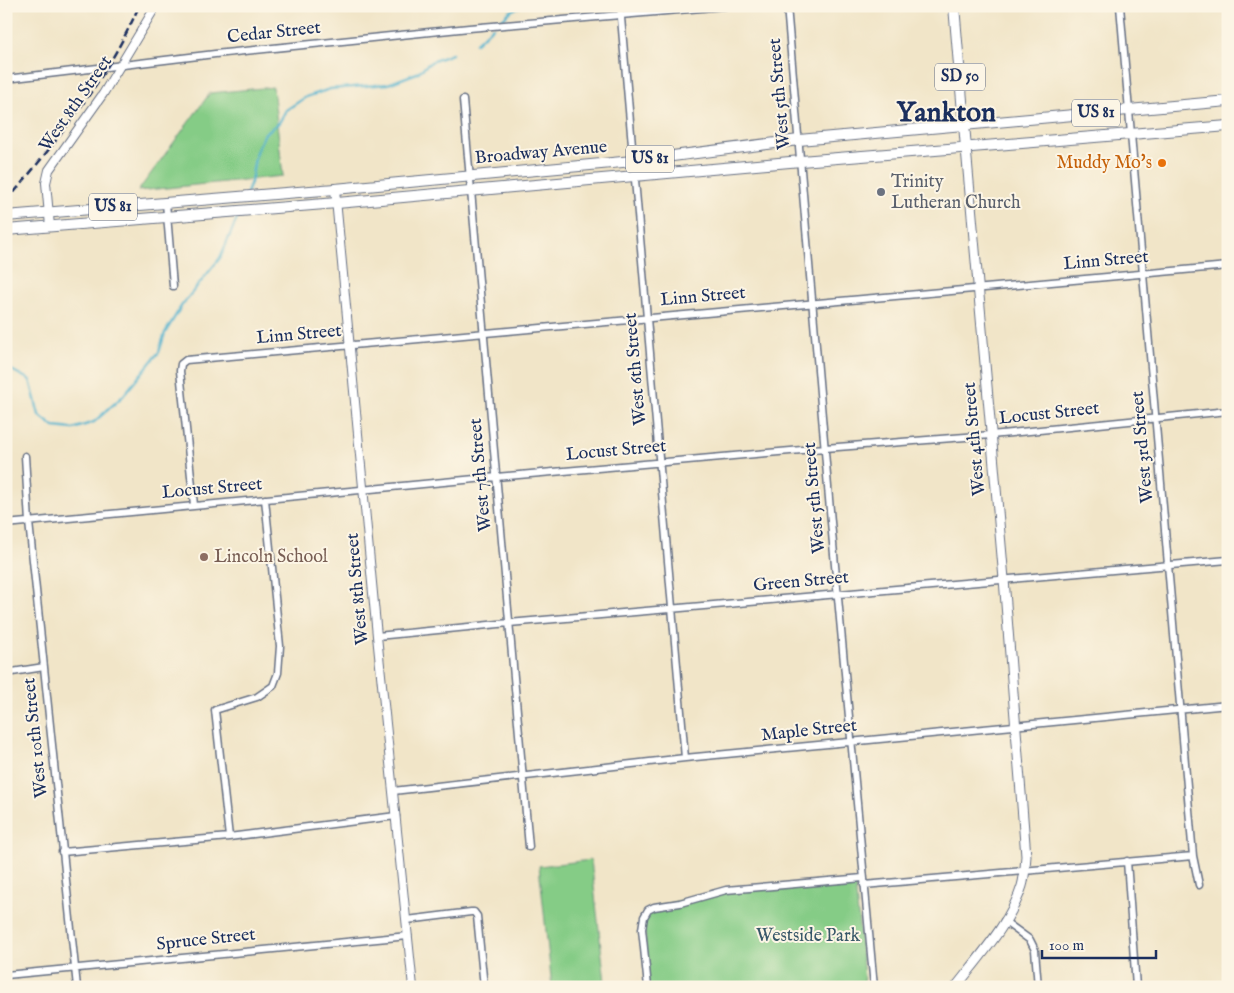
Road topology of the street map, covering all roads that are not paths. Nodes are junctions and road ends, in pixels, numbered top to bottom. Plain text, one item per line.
1 (156, 6) edge
2 (620, 6) edge
3 (725, 6) edge
4 (787, 6) edge
5 (954, 6) edge
6 (1120, 6) edge
7 (620, 15) junction
8 (122, 65) junction
9 (6, 78) edge
10 (463, 100) dead end
11 (1228, 101) edge
12 (1129, 109) junction
13 (964, 126) junction
14 (1228, 126) edge
15 (1131, 134) junction
16 (799, 140) junction
17 (966, 148) junction
18 (633, 161) junction
19 (801, 161) junction
20 (469, 176) junction
21 (634, 176) junction
22 (335, 189) junction
23 (471, 190) junction
24 (166, 203) junction
25 (337, 203) junction
26 (49, 212) junction
27 (6, 216) edge
28 (167, 216) junction
29 (50, 226) junction
30 (6, 230) edge
31 (1228, 266) edge
32 (1144, 273) junction
33 (173, 286) dead end
34 (977, 287) junction
35 (813, 302) junction
36 (647, 318) junction
37 (483, 332) junction
38 (350, 345) junction
39 (1228, 411) edge
40 (1155, 418) junction
41 (991, 435) junction
42 (825, 448) junction
43 (25, 456) dead end
44 (659, 462) junction
45 (496, 477) junction
46 (364, 490) junction
47 (265, 499) junction
48 (194, 505) junction
49 (29, 522) junction
50 (6, 524) edge
51 (1228, 560) edge
52 (1168, 565) junction
53 (1004, 578) junction
54 (838, 594) junction
55 (672, 609) junction
56 (509, 623) junction
57 (378, 636) junction
58 (44, 668) junction
59 (6, 673) edge
60 (1228, 705) edge
61 (1180, 709) junction
62 (1016, 726) junction
63 (852, 742) junction
64 (685, 758) junction
65 (522, 776) junction
66 (393, 791) junction
67 (396, 816) junction
68 (229, 837) junction
69 (529, 847) dead end
70 (62, 852) junction
71 (1194, 856) junction
72 (1127, 861) junction
73 (1025, 870) junction
74 (864, 881) junction
75 (1199, 885) dead end
76 (406, 920) junction
77 (1004, 921) junction
78 (408, 936) junction
79 (74, 969) junction
80 (6, 975) edge
81 (76, 987) edge
82 (413, 987) edge
83 (484, 987) edge
84 (648, 987) edge
85 (874, 987) edge
86 (956, 987) edge
87 (1038, 987) edge
88 (1136, 987) edge

1 - 8 street, West 8th Street
2 - 7 street, West 6th Street
3 - 7 street, Cedar Street
4 - 16 street, West 5th Street
5 - 13 highway, West 4th Street / SD 50
6 - 12 street, West 3rd Street
7 - 8 street, Cedar Street
7 - 18 street, West 6th Street
8 - 9 street, Cedar Street
8 - 26 street, West 8th Street
10 - 20 street, West 7th Street
11 - 12 highway, Broadway Avenue / US 81
12 - 13 highway, Broadway Avenue / US 81
12 - 15 street, West 3rd Street
13 - 16 highway, Broadway Avenue / US 81
13 - 17 highway, West 4th Street / SD 50
14 - 15 highway, Broadway Avenue / US 81
15 - 17 highway, Broadway Avenue / US 81
15 - 32 street, West 3rd Street
16 - 18 highway, Broadway Avenue / US 81
16 - 19 street, West 5th Street
17 - 19 highway, Broadway Avenue / US 81
17 - 34 main road, West 4th Street
18 - 20 highway, Broadway Avenue / US 81
18 - 21 street, West 6th Street
19 - 21 highway, Broadway Avenue / US 81
19 - 35 street, West 5th Street
20 - 22 highway, Broadway Avenue / US 81
20 - 23 street, West 7th Street
21 - 23 highway, Broadway Avenue / US 81
21 - 36 street, West 6th Street
22 - 24 highway, Broadway Avenue / US 81
22 - 25 street, West 8th Street
23 - 25 highway, Broadway Avenue / US 81
23 - 37 street, West 7th Street
24 - 26 highway, Broadway Avenue / US 81
24 - 28 street
25 - 28 highway, Broadway Avenue / US 81
25 - 38 street, West 8th Street
26 - 27 highway, Broadway Avenue / US 81
26 - 29 street, West 8th Street
28 - 29 highway, Broadway Avenue / US 81
28 - 33 street
29 - 30 highway, Broadway Avenue / US 81
31 - 32 street, Linn Street
32 - 34 street, Linn Street
32 - 40 street, West 3rd Street
34 - 35 street, Linn Street
34 - 41 main road, West 4th Street
35 - 36 street, Linn Street
35 - 42 street, West 5th Street
36 - 37 street, Linn Street
36 - 44 street, West 6th Street
37 - 38 street, Linn Street
37 - 45 street, West 7th Street
38 - 46 street, West 8th Street
38 - 48 street, Linn Street
39 - 40 street, Locust Street
40 - 41 street, Locust Street
40 - 52 street, West 3rd Street
41 - 42 street, Locust Street
41 - 53 main road, West 4th Street
42 - 44 street, Locust Street
42 - 54 street, West 5th Street
43 - 49 street, West 10th Street
44 - 45 street, Locust Street
44 - 55 street, West 6th Street
45 - 46 street, Locust Street
45 - 56 street, West 7th Street
46 - 47 street, Locust Street
46 - 57 street, West 8th Street
47 - 48 street, Locust Street
47 - 68 street
48 - 49 street, Locust Street
49 - 50 street, Locust Street
49 - 58 street, West 10th Street
51 - 52 street, Green Street
52 - 53 street, Green Street
52 - 61 street, West 3rd Street
53 - 54 street, Green Street
53 - 62 main road, West 4th Street
54 - 55 street, Green Street
54 - 63 street, West 5th Street
55 - 56 street, Green Street
55 - 64 street, West 6th Street
56 - 57 street, Green Street
56 - 65 street, West 7th Street
57 - 66 street, West 8th Street
58 - 59 street
58 - 70 street, West 10th Street
60 - 61 street, Maple Street
61 - 62 street, Maple Street
61 - 71 street, West 3rd Street
62 - 63 street, Maple Street
62 - 73 main road, West 4th Street
63 - 64 street, Maple Street
63 - 74 street, West 5th Street
64 - 65 street, Maple Street
65 - 66 street, Maple Street
65 - 69 street, West 7th Street
66 - 67 street, West 8th Street
67 - 68 street
67 - 76 street, West 8th Street
68 - 70 street
70 - 79 street, West 10th Street
71 - 72 street
71 - 75 street, West 3rd Street
72 - 73 street
72 - 88 street
73 - 74 street
73 - 77 main road, West 4th Street
74 - 84 street
74 - 85 street, West 5th Street
76 - 78 street, West 8th Street
76 - 83 street
77 - 86 main road, West 4th Street
77 - 87 street
78 - 79 street, Spruce Street
78 - 82 street, West 8th Street
79 - 80 street, Spruce Street
79 - 81 street, West 10th Street

